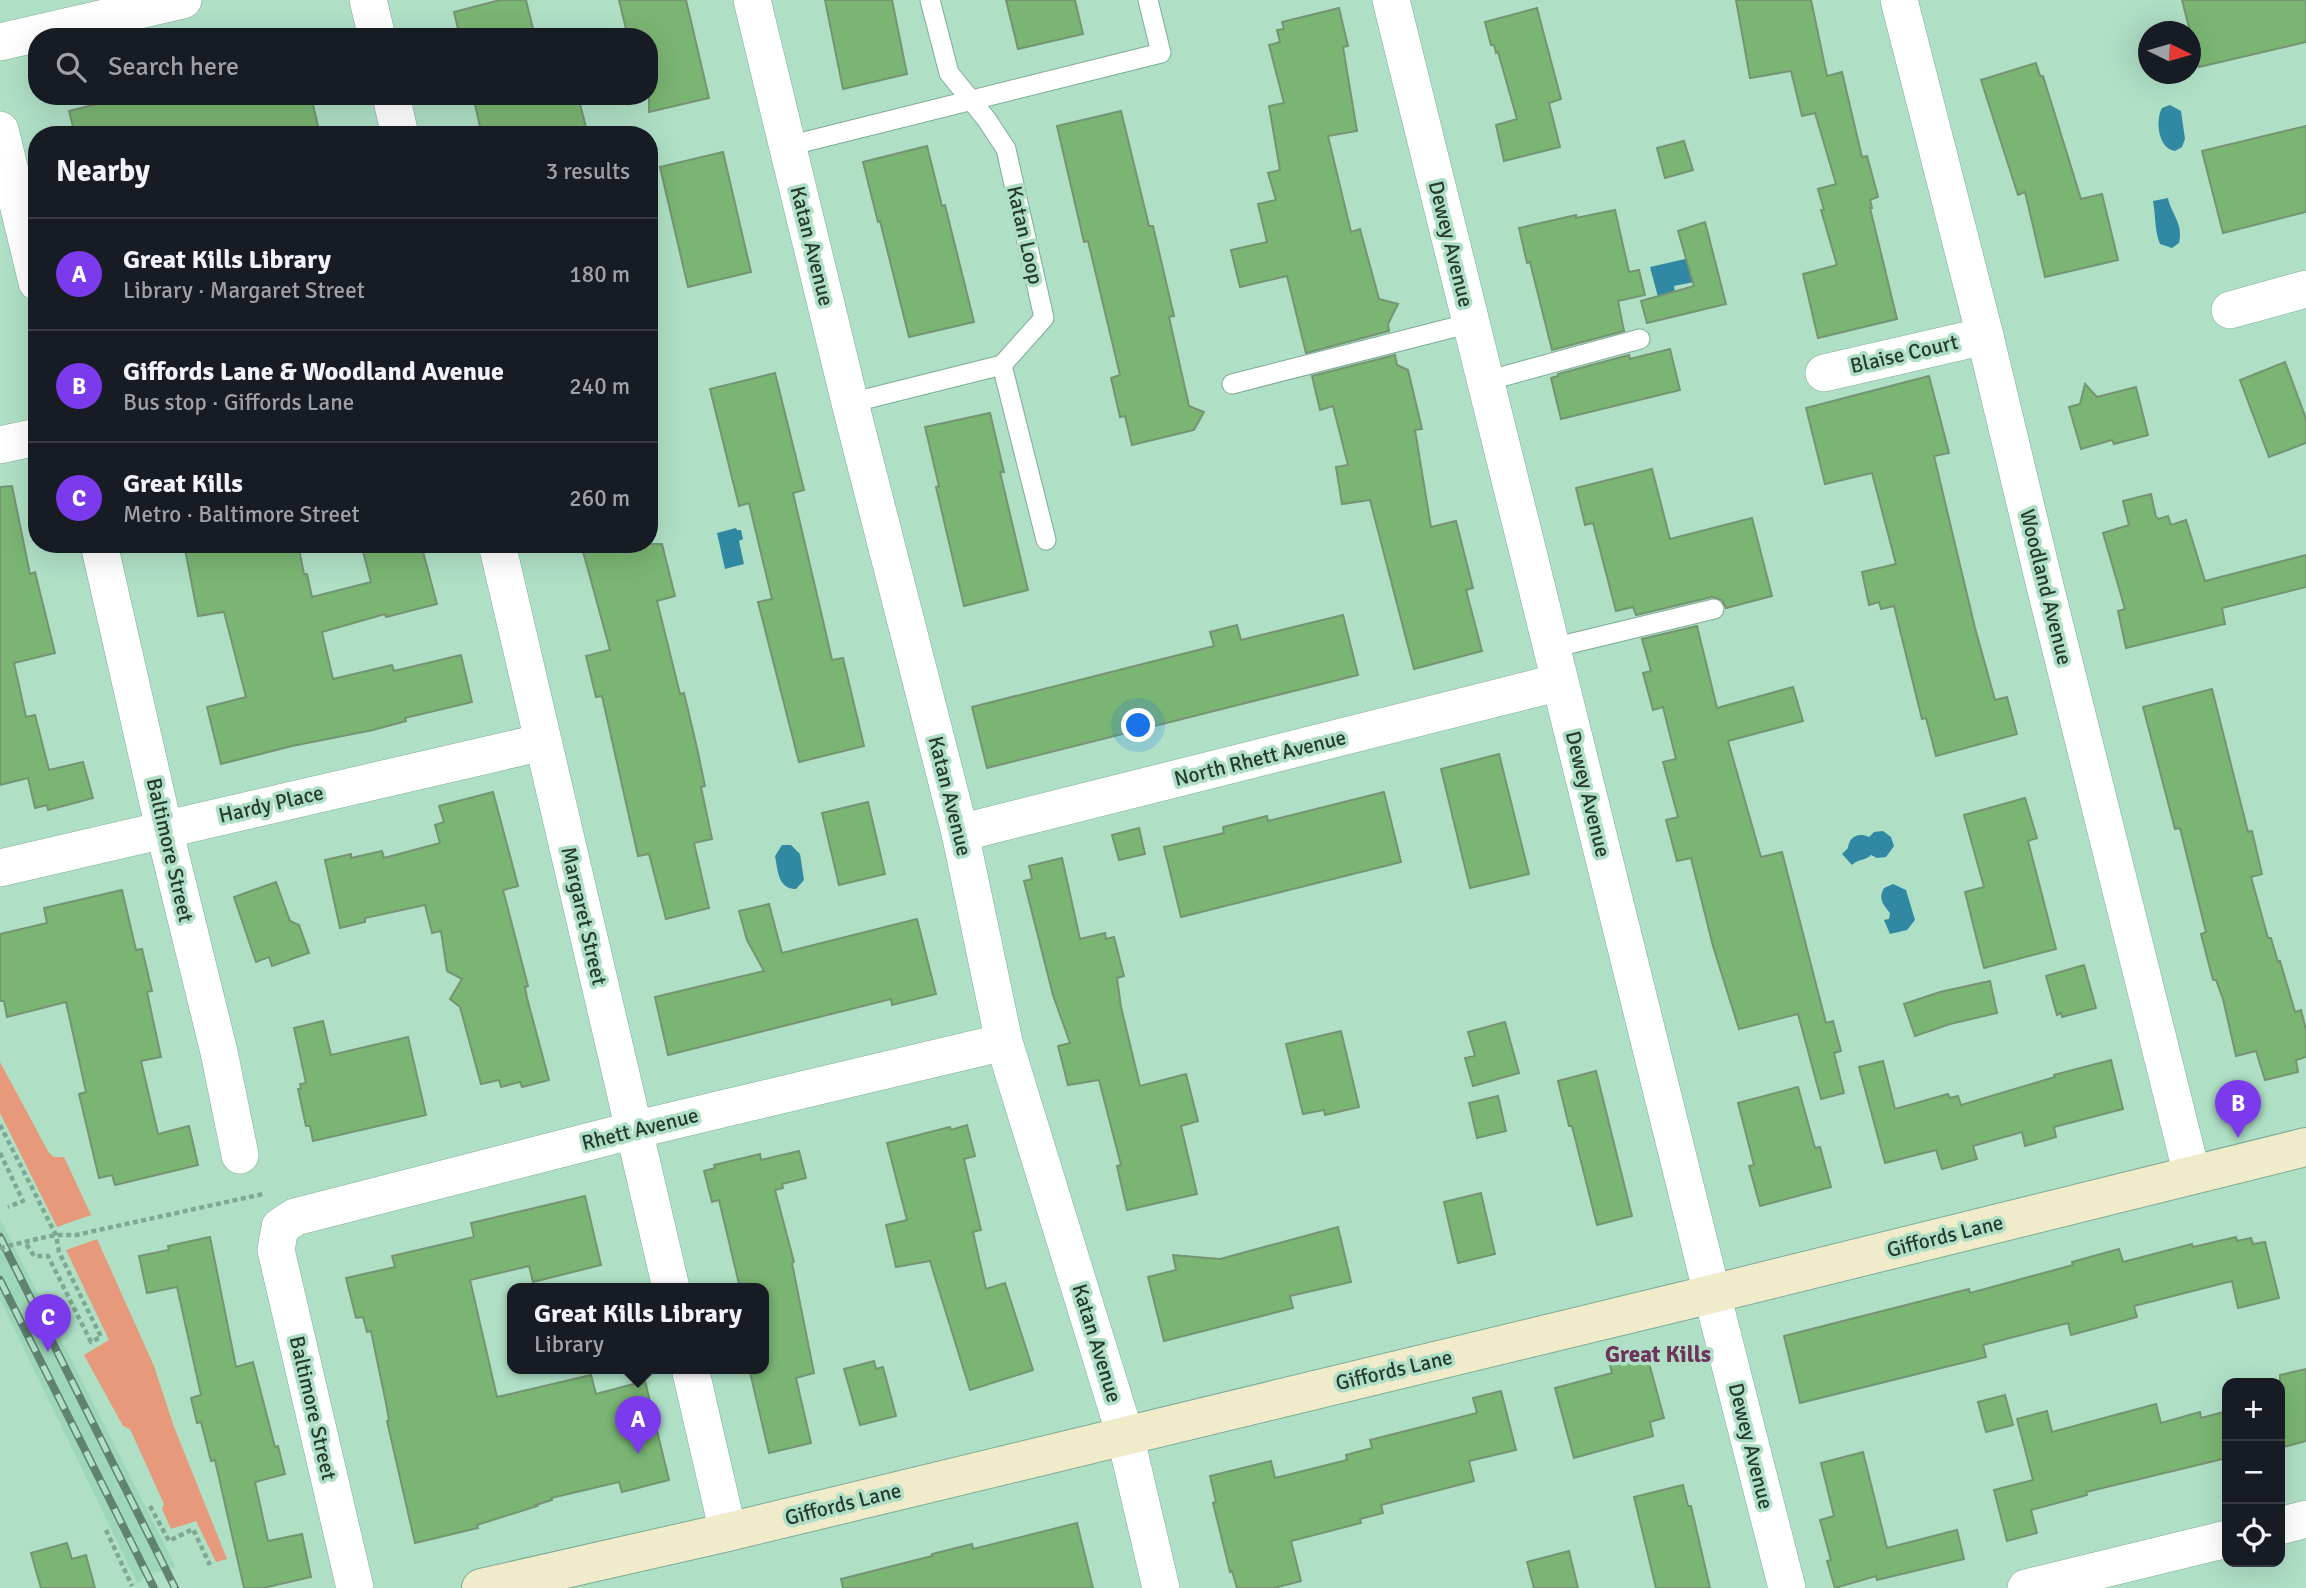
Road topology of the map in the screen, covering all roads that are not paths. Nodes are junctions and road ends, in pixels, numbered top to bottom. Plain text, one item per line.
1 (183, 0) edge
2 (368, 0) edge
3 (752, 0) edge
4 (930, 0) edge
5 (1148, 0) edge
6 (1391, 0) edge
7 (1899, 0) edge
8 (61, 28) edge
9 (375, 28) edge
10 (28, 36) edge
11 (0, 42) edge
12 (971, 100) junction
13 (393, 105) edge
14 (398, 126) edge
15 (0, 130) edge
16 (788, 146) junction
17 (28, 245) edge
18 (2306, 289) edge
19 (2230, 310) dead end
20 (1471, 323) junction
21 (1985, 336) junction
22 (1640, 339) dead end
23 (1002, 365) junction
24 (1824, 373) dead end
25 (1486, 381) junction
26 (1233, 384) dead end
27 (850, 403) junction
28 (28, 439) edge
29 (0, 445) edge
30 (1046, 540) dead end
31 (101, 553) edge
32 (498, 553) edge
33 (1714, 609) dead end
34 (1556, 665) junction
35 (543, 742) junction
36 (164, 829) junction
37 (960, 833) junction
38 (0, 868) edge
39 (1004, 1042) junction
40 (634, 1130) junction
41 (2306, 1147) edge
42 (240, 1155) dead end
43 (2192, 1175) junction
44 (280, 1227) joint
45 (670, 1283) edge
46 (1712, 1294) junction
47 (691, 1374) edge
48 (1125, 1435) junction
49 (2306, 1519) edge
50 (2285, 1525) edge
51 (728, 1532) junction
52 (2222, 1540) edge
53 (355, 1588) edge
54 (481, 1588) edge
55 (1161, 1588) edge
56 (1787, 1588) edge
57 (2026, 1588) edge

1 - 8 street
2 - 9 street
3 - 16 street, Katan Avenue
4 - 12 lane, Katan Loop
5 - 12 lane
6 - 20 street, Dewey Avenue
7 - 21 street, Woodland Avenue
10 - 11 street
12 - 16 lane
12 - 23 lane, Katan Loop
13 - 14 street
15 - 17 street
16 - 27 street, Katan Avenue
18 - 19 street
20 - 25 street, Dewey Avenue
20 - 26 lane
21 - 24 street, Blaise Court
21 - 43 street, Woodland Avenue
22 - 25 lane
23 - 27 lane
23 - 30 lane
25 - 34 street, Dewey Avenue
27 - 37 street, Katan Avenue
28 - 29 street
31 - 36 street, Baltimore Street
32 - 35 street, Margaret Street
33 - 34 lane
34 - 37 street, North Rhett Avenue
34 - 46 street, Dewey Avenue
35 - 36 street, Hardy Place
35 - 40 street, Margaret Street
36 - 38 street, Hardy Place
36 - 42 street, Baltimore Street
37 - 39 street, Katan Avenue
39 - 40 street, Rhett Avenue
39 - 48 street, Katan Avenue
40 - 44 street, Rhett Avenue
40 - 45 street, Margaret Street
41 - 43 street, Giffords Lane
43 - 46 street, Giffords Lane
44 - 53 street, Baltimore Street
46 - 48 street, Giffords Lane
46 - 56 street, Dewey Avenue
47 - 51 street
48 - 51 street, Giffords Lane
48 - 55 street, Katan Avenue
49 - 50 street
51 - 54 street, Giffords Lane
52 - 57 street

